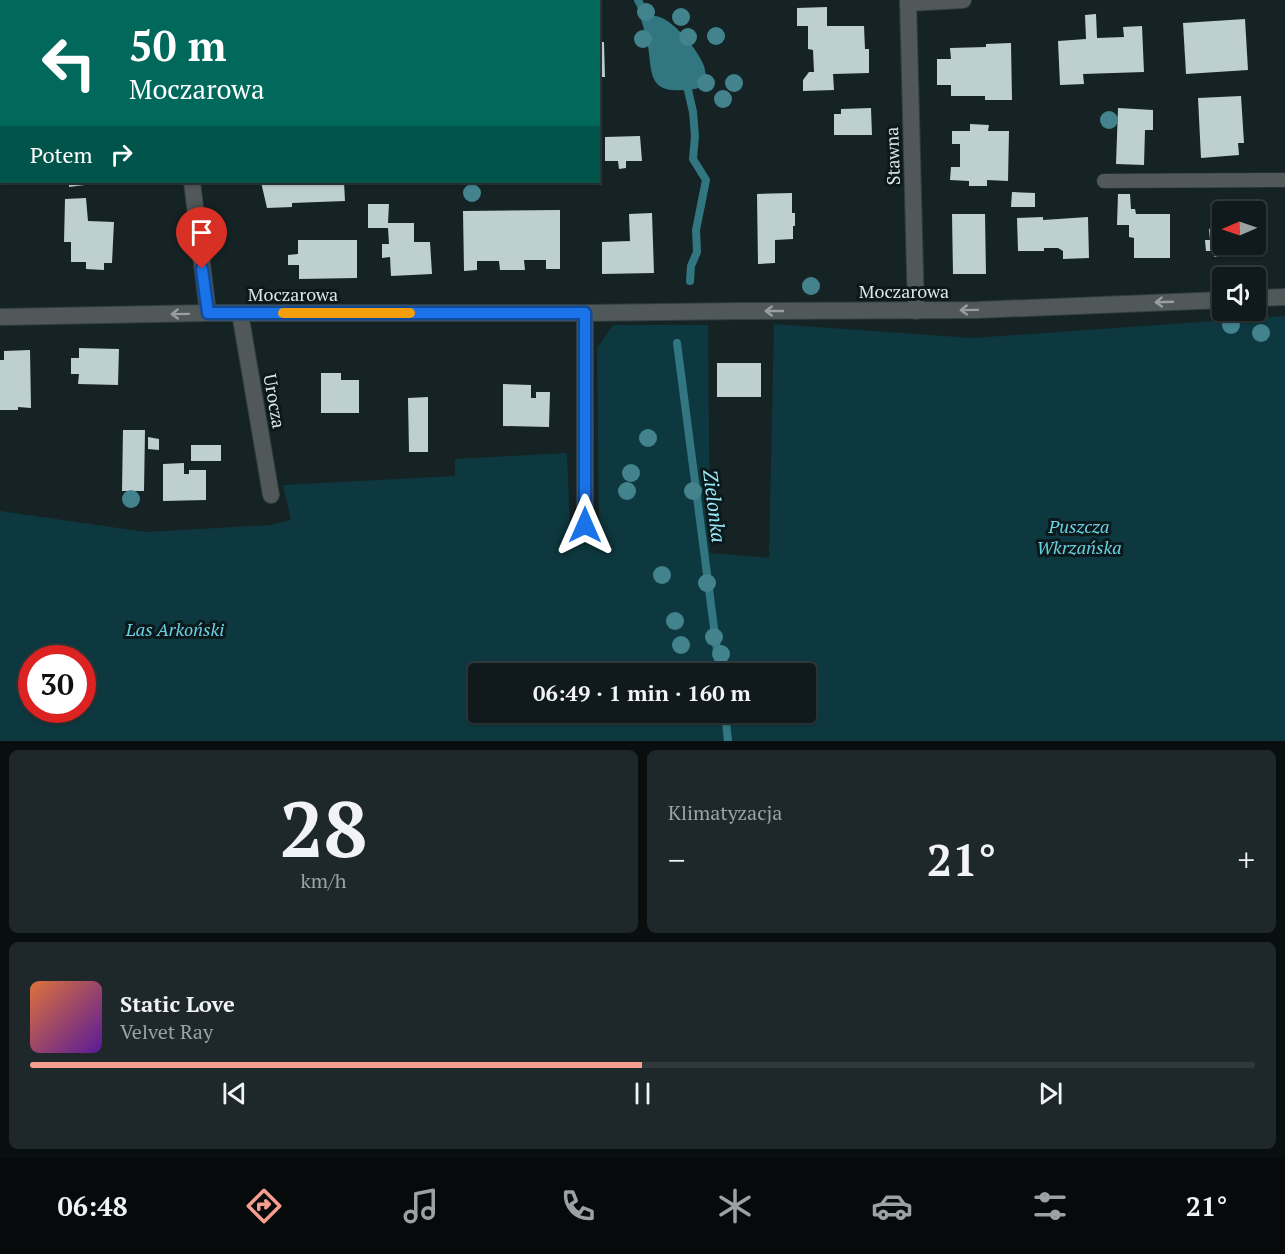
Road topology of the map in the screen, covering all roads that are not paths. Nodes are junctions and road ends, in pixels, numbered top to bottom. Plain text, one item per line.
1 (963, 0) edge
2 (908, 2) edge
3 (1285, 180) edge
4 (1104, 181) dead end
5 (192, 183) edge
6 (1285, 297) edge
7 (1266, 298) edge
8 (1212, 300) edge
9 (916, 311) junction
10 (208, 313) junction
11 (240, 313) junction
12 (585, 313) junction
13 (0, 317) edge
14 (271, 495) dead end
15 (585, 525) dead end

1 - 2 street
2 - 9 street, Stawna
3 - 4 lane
5 - 10 street
6 - 7 street
8 -> 9 street, Moczarowa
9 -> 12 street, Moczarowa
10 - 11 street, Moczarowa
10 -> 13 street, Moczarowa
11 - 12 street, Moczarowa
11 - 14 street, Urocza
12 - 15 street

